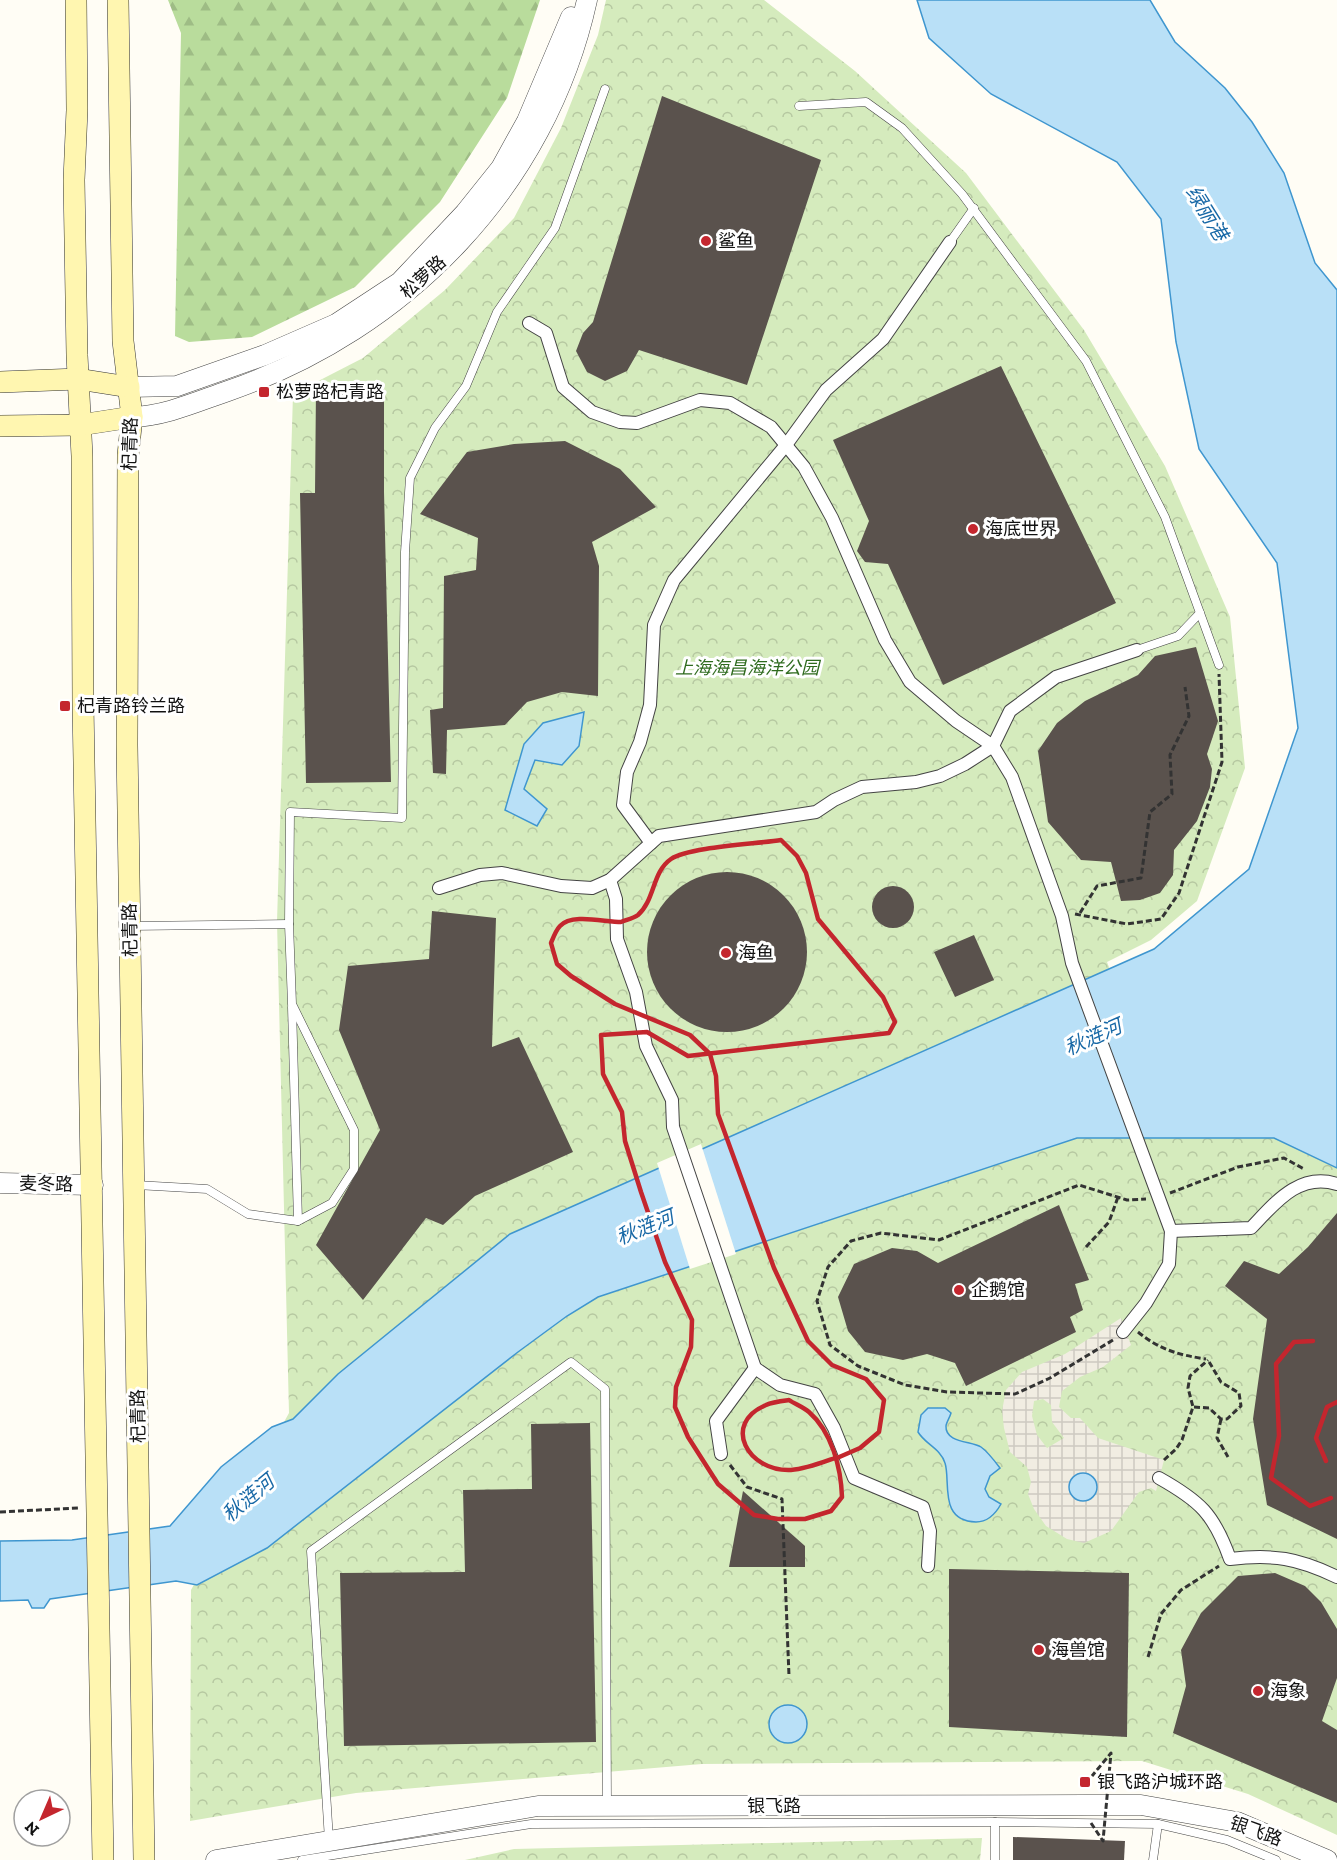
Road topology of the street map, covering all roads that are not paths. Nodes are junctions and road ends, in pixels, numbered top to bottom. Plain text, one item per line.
1 (76, 0) edge
2 (118, 0) edge
3 (575, 0) edge
4 (587, 0) edge
5 (605, 89) dead end
6 (799, 106) dead end
7 (974, 208) junction
8 (950, 242) joint
9 (529, 323) dead end
10 (78, 379) junction
11 (0, 382) edge
12 (129, 387) junction
13 (132, 417) junction
14 (80, 425) junction
15 (0, 426) edge
16 (786, 445) junction
17 (1200, 613) junction
18 (1137, 650) joint
19 (1219, 665) road end
20 (993, 746) junction
21 (651, 843) junction
22 (610, 880) junction
23 (439, 888) dead end
24 (289, 924) junction
25 (130, 926) junction
26 (292, 1004) junction
27 (0, 1184) edge
28 (93, 1185) junction
29 (134, 1185) junction
30 (1337, 1185) edge
31 (298, 1221) junction
32 (1171, 1231) junction
33 (1126, 1328) road end
34 (755, 1368) junction
35 (721, 1454) road end
36 (1159, 1478) dead end
37 (928, 1566) dead end
38 (1337, 1577) edge
39 (607, 1806) junction
40 (995, 1822) junction
41 (1158, 1824) junction
42 (329, 1841) junction
43 (103, 1860) edge
44 (144, 1860) edge
45 (216, 1860) edge
46 (302, 1860) edge
47 (995, 1860) edge
48 (1153, 1860) edge
49 (1276, 1860) edge
50 (1327, 1860) edge

1 - 10 main road
2 - 12 main road, 杞青路
3 - 12 street, 松萝路
4 - 13 street, 松萝路
5 - 24 lane
6 - 7 lane
7 - 8 lane
7 - 17 lane
8 - 16 street
9 - 16 street
10 - 11 main road
10 - 12 main road
10 - 14 main road
12 - 13 main road, 杞青路
13 - 14 main road
13 - 25 main road, 杞青路
14 - 15 main road
14 - 28 main road
16 - 20 street
16 - 21 street
17 - 18 lane
17 - 19 lane
18 - 20 street
20 - 21 street
20 - 32 street
21 - 22 street
22 - 23 street
22 - 34 street
24 - 25 lane
24 - 26 lane
25 - 29 main road, 杞青路
26 - 31 lane
26 - 31 lane
27 - 28 street, 麦冬路
28 - 43 main road
29 - 31 lane
29 - 44 main road, 杞青路
30 - 32 street
32 - 33 street
34 - 35 street
34 - 37 street
36 - 38 street
39 - 42 street, 银飞路
39 - 42 lane
39 - 50 street, 银飞路
40 - 41 lane
40 - 46 lane
40 - 47 lane
41 - 48 lane
41 - 49 lane
42 - 45 street, 银飞路

